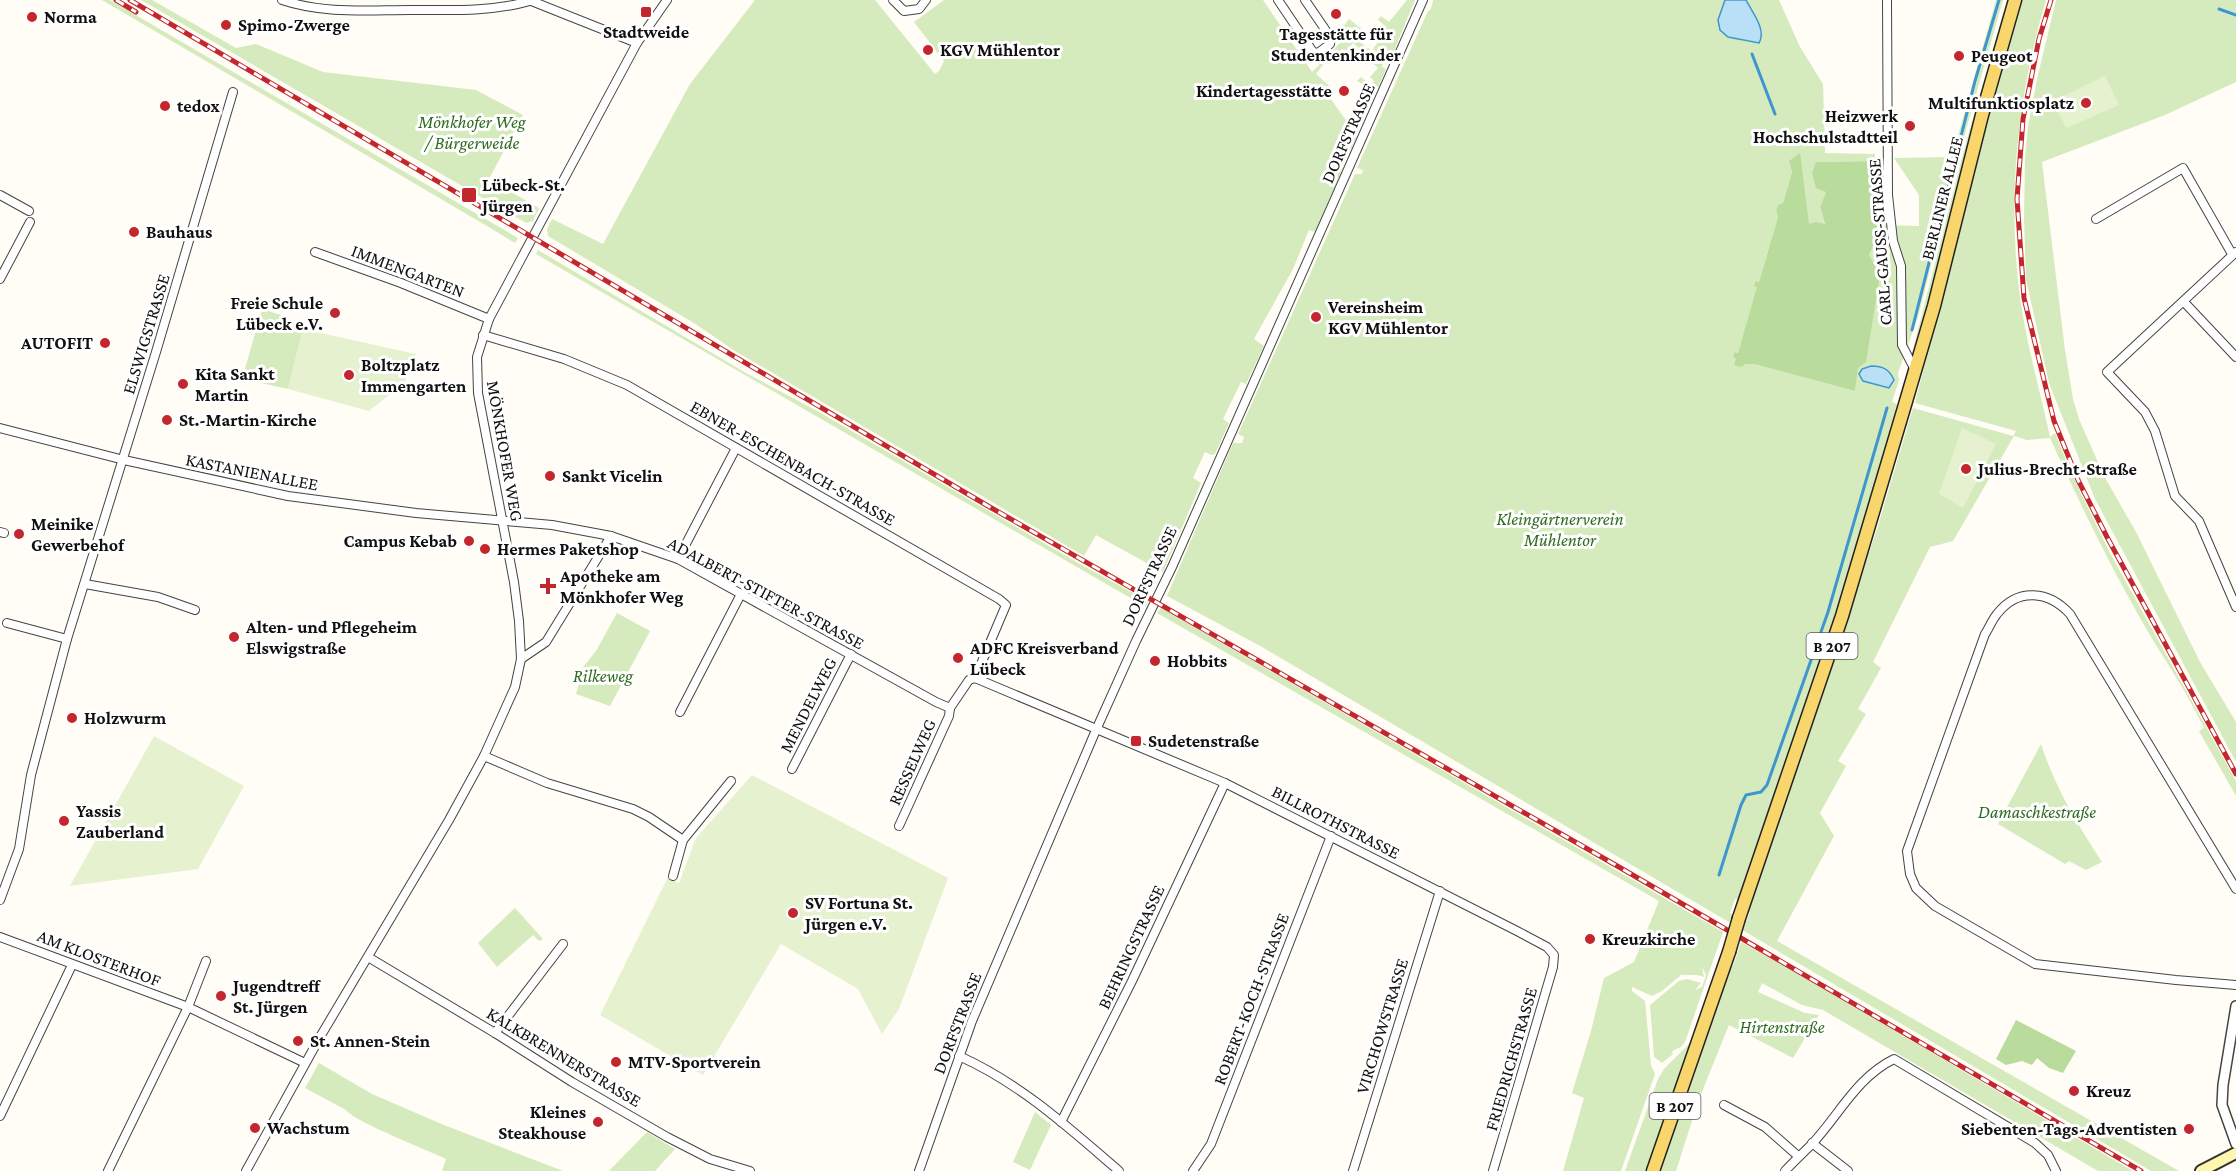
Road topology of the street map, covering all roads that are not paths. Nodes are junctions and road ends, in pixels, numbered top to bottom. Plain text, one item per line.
1 (282, 0) edge
2 (529, 0) edge
3 (667, 0) edge
4 (893, 0) edge
5 (926, 0) edge
6 (1278, 0) edge
7 (1305, 0) edge
8 (1423, 0) edge
9 (1887, 0) edge
10 (2015, 0) edge
11 (636, 44) junction
12 (233, 92) dead end
13 (0, 195) edge
14 (29, 211) dead end
15 (2096, 219) dead end
16 (30, 222) dead end
17 (315, 252) dead end
18 (2234, 253) edge
19 (0, 279) edge
20 (2184, 302) junction
21 (489, 319) junction
22 (483, 335) junction
23 (2236, 357) edge
24 (1915, 370) junction
25 (0, 428) edge
26 (736, 448) junction
27 (124, 460) junction
28 (502, 521) junction
29 (611, 536) junction
30 (678, 560) junction
31 (85, 584) junction
32 (741, 594) junction
33 (2236, 607) edge
34 (195, 610) dead end
35 (7, 623) dead end
36 (67, 639) junction
37 (851, 654) junction
38 (521, 659) junction
39 (975, 678) junction
40 (950, 708) junction
41 (680, 712) dead end
42 (1096, 730) junction
43 (484, 756) junction
44 (792, 769) dead end
45 (731, 781) dead end
46 (1225, 783) junction
47 (899, 826) dead end
48 (1331, 836) junction
49 (683, 840) junction
50 (672, 876) dead end
51 (2236, 889) edge
52 (1440, 891) junction
53 (0, 900) edge
54 (0, 937) edge
55 (563, 944) dead end
56 (1554, 955) joint
57 (368, 957) junction
58 (206, 961) dead end
59 (72, 965) junction
60 (2236, 985) edge
61 (2236, 1005) edge
62 (188, 1007) junction
63 (495, 1032) junction
64 (959, 1056) junction
65 (305, 1064) junction
66 (1724, 1105) dead end
67 (0, 1116) edge
68 (1061, 1122) junction
69 (1812, 1143) junction
70 (2236, 1144) edge
71 (2236, 1153) edge
72 (1798, 1156) junction
73 (108, 1171) edge
74 (246, 1171) edge
75 (750, 1171) edge
76 (919, 1171) edge
77 (1119, 1171) edge
78 (1193, 1171) edge
79 (1353, 1171) edge
80 (1493, 1171) edge
81 (1653, 1171) edge
82 (1785, 1171) edge
83 (1848, 1171) edge
84 (2056, 1171) edge
85 (2201, 1171) edge

1 - 2 street
2 - 11 street
3 - 11 street, MÖNKHOFER WEG
4 - 5 street
6 - 7 street
8 - 42 street, DORFSTRASSE
9 - 24 street, CARL-GAUSS-STRASSE
10 - 24 main road, BERLINER ALLEE / B 207
11 - 21 street, MÖNKHOFER WEG
12 - 27 street, ELSWIGSTRASSE
13 - 14 street
15 - 18 street
16 - 19 street
17 - 21 street, IMMENGARTEN
18 - 20 street
20 - 23 street
20 - 33 street
21 - 22 street, MÖNKHOFER WEG
22 - 26 street, EBNER-ESCHENBACH-STRASSE
22 - 28 street, MÖNKHOFER WEG
24 - 81 main road, B 207, bridge
25 - 27 street, KASTANIENALLEE
26 - 30 street
26 - 39 street, EBNER-ESCHENBACH-STRASSE
27 - 28 street, KASTANIENALLEE
27 - 31 street, ELSWIGSTRASSE
28 - 29 street, ADALBERT-STIFTER-STRASSE
28 - 38 street, MÖNKHOFER WEG
29 - 30 street, ADALBERT-STIFTER-STRASSE
29 - 38 street
30 - 32 street, ADALBERT-STIFTER-STRASSE
31 - 34 street
31 - 36 street, ELSWIGSTRASSE
32 - 37 street, ADALBERT-STIFTER-STRASSE
32 - 41 street
35 - 36 street
36 - 53 street, ELSWIGSTRASSE
37 - 40 street, ADALBERT-STIFTER-STRASSE
37 - 44 street, MENDELWEG
38 - 43 street, MÖNKHOFER WEG
39 - 40 street
39 - 42 street
40 - 47 street, RESSELWEG
42 - 46 street, BILLROTHSTRASSE
42 - 64 street, DORFSTRASSE
43 - 49 street
43 - 57 street, MÖNKHOFER WEG
45 - 49 street
46 - 48 street, BILLROTHSTRASSE
46 - 68 street, BEHRINGSTRASSE
48 - 52 street, BILLROTHSTRASSE
48 - 78 street, ROBERT-KOCH-STRASSE
49 - 50 street
51 - 60 street
52 - 56 street, BILLROTHSTRASSE
52 - 79 street, VIRCHOWSTRASSE
54 - 59 street, AM KLOSTERHOF
55 - 63 street
56 - 80 street, FRIEDRICHSTRASSE
57 - 63 street, KALKBRENNERSTRASSE
57 - 65 street, MÖNKHOFER WEG
58 - 62 street
59 - 62 street, AM KLOSTERHOF
59 - 67 street
61 - 70 street
62 - 65 street, AM KLOSTERHOF
62 - 73 street
63 - 75 street, KALKBRENNERSTRASSE
64 - 68 street
64 - 76 street, DORFSTRASSE
65 - 74 street, MÖNKHOFER WEG
66 - 72 street
68 - 77 street
69 - 72 street
69 - 83 street
69 - 84 street
71 - 85 main road
72 - 82 street

